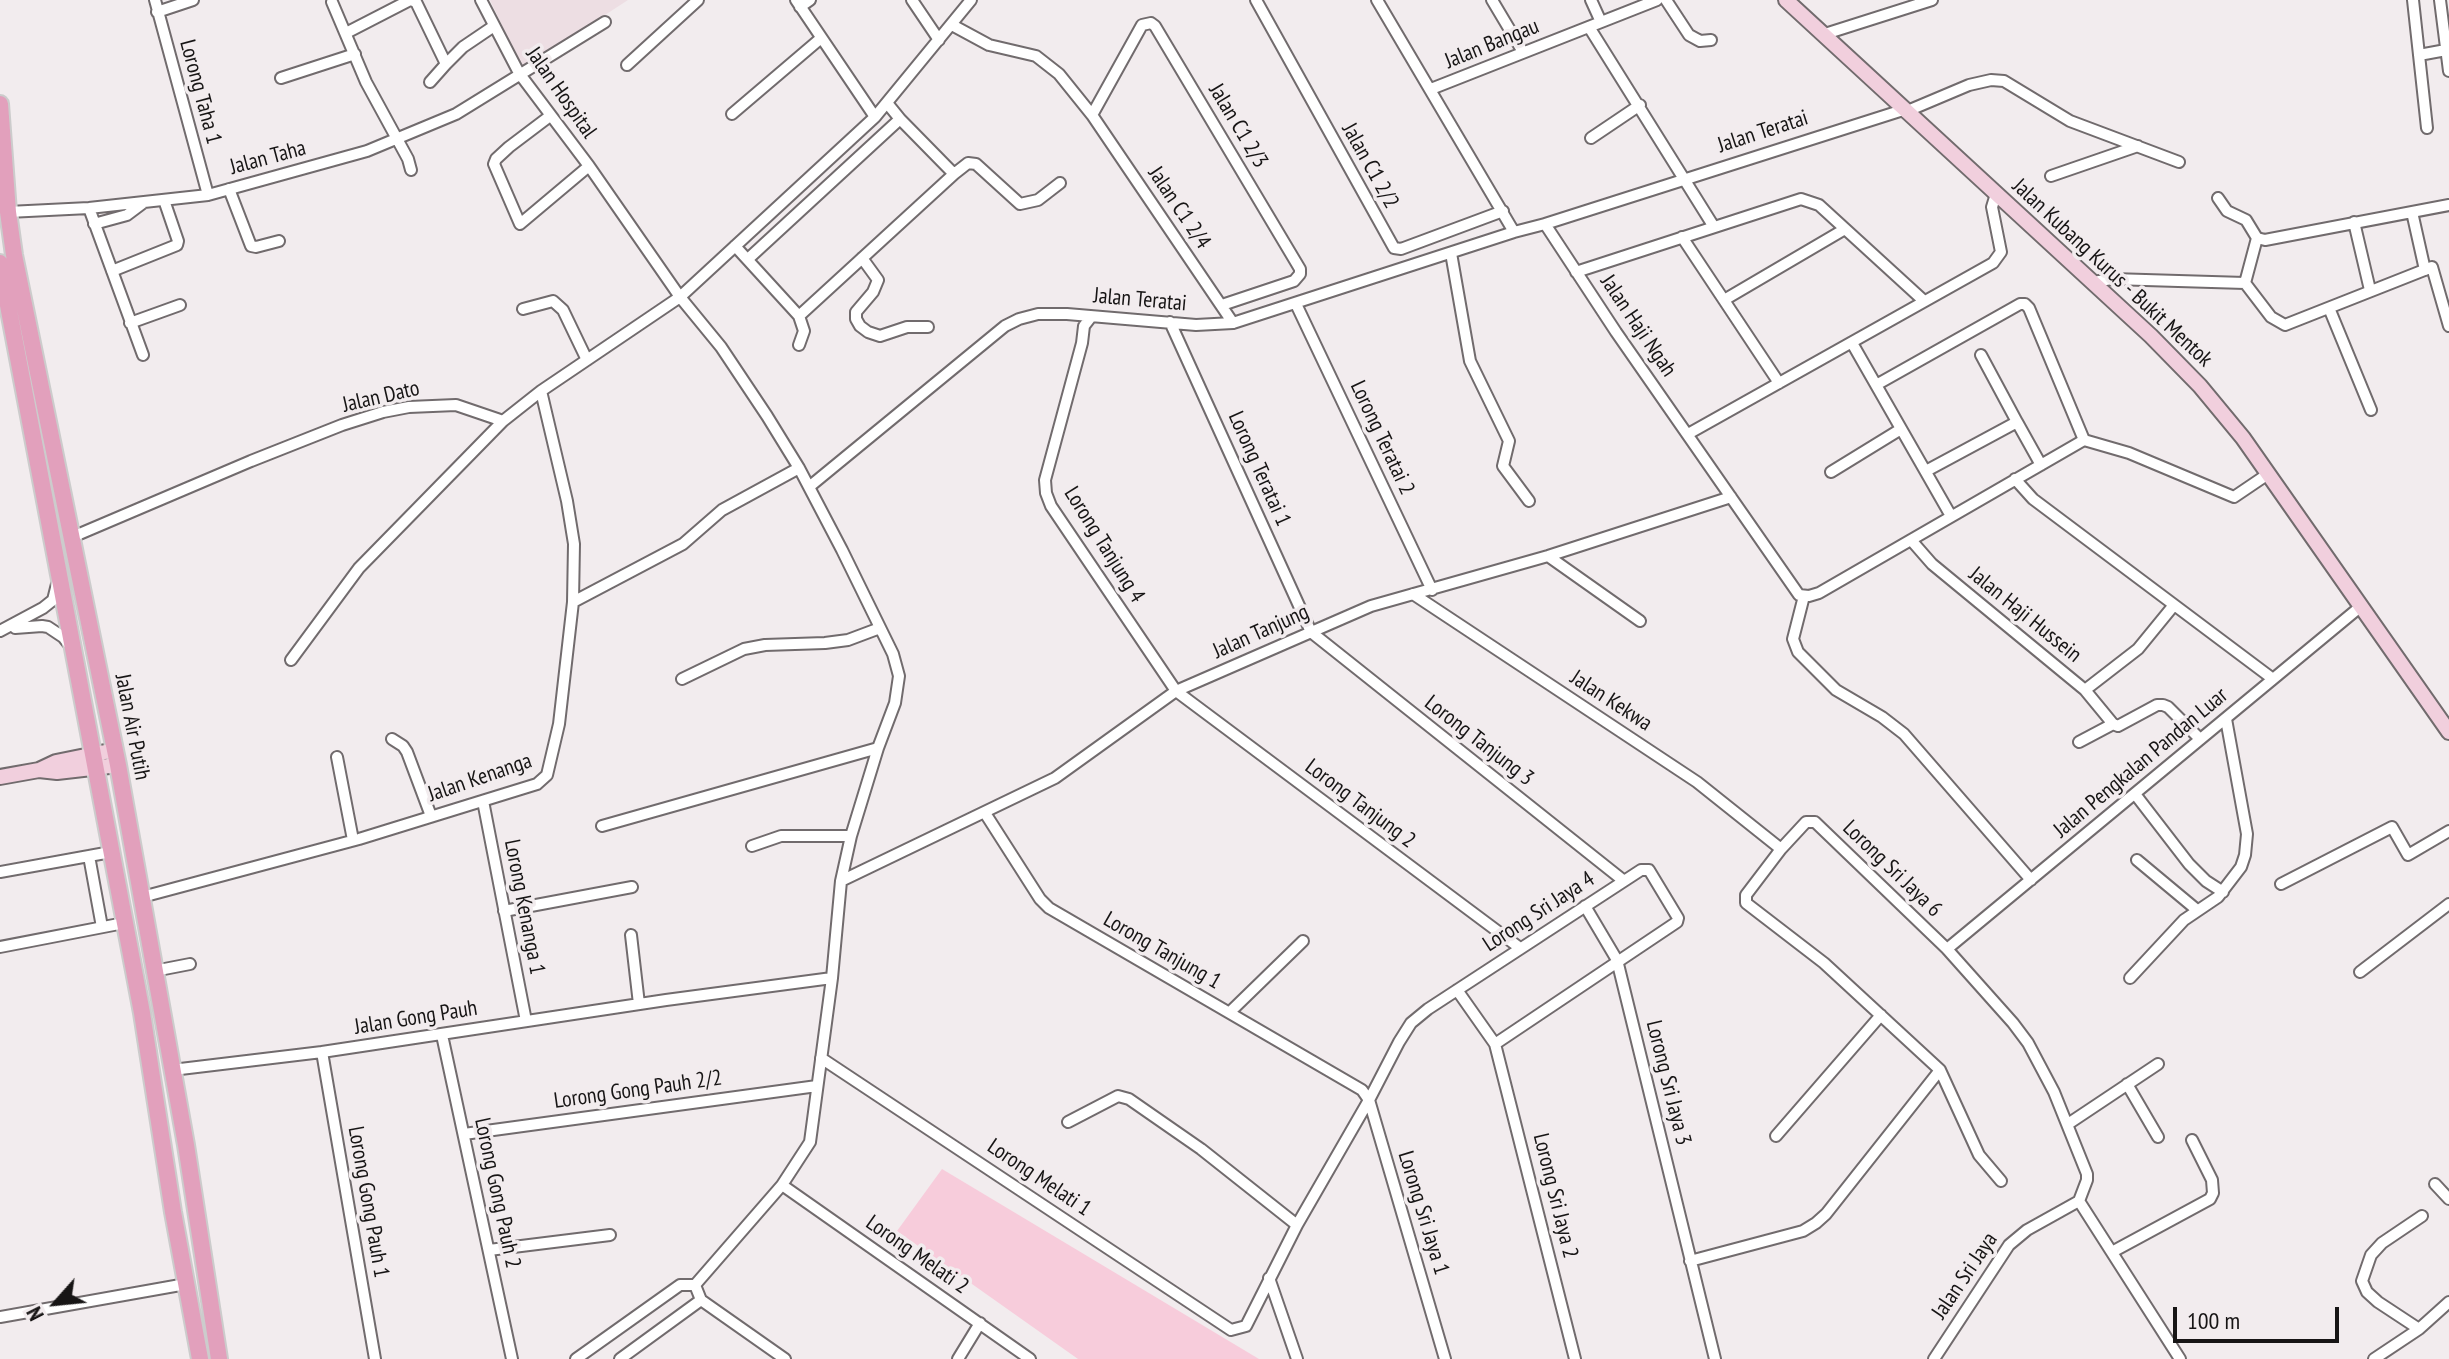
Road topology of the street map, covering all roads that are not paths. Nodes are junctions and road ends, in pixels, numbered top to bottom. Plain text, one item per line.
1 (155, 0) edge
2 (193, 0) edge
3 (411, 0) edge
4 (481, 0) edge
5 (698, 0) edge
6 (912, 0) edge
7 (971, 0) edge
8 (1256, 0) edge
9 (1377, 0) edge
10 (1492, 0) edge
11 (1591, 0) edge
12 (1657, 0) edge
13 (1666, 0) edge
14 (1786, 0) edge
15 (1932, 0) edge
16 (2413, 0) edge
17 (2440, 0) edge
18 (332, 2) edge
19 (802, 2) edge
20 (157, 12) junction
21 (605, 22) dead end
22 (1601, 22) junction
23 (952, 25) junction
24 (494, 26) junction
25 (1589, 27) junction
26 (346, 33) junction
27 (1825, 34) junction
28 (820, 39) junction
29 (939, 40) junction
30 (1711, 40) dead end
31 (2446, 50) junction
32 (1523, 52) junction
33 (355, 54) junction
34 (2419, 55) junction
35 (446, 64) junction
36 (627, 65) dead end
37 (2449, 71) edge
38 (519, 73) junction
39 (281, 78) dead end
40 (430, 82) dead end
41 (1431, 89) junction
42 (887, 103) junction
43 (0, 104) edge
44 (1640, 105) junction
45 (1904, 111) junction
46 (732, 114) dead end
47 (1092, 115) junction
48 (550, 116) junction
49 (875, 117) junction
50 (900, 119) junction
51 (2427, 128) dead end
52 (1591, 138) dead end
53 (397, 140) junction
54 (2138, 146) junction
55 (2179, 162) dead end
56 (589, 166) junction
57 (411, 170) dead end
58 (954, 174) junction
59 (2051, 176) dead end
60 (1686, 179) junction
61 (1060, 183) dead end
62 (229, 189) junction
63 (1996, 194) junction
64 (208, 195) junction
65 (2218, 198) dead end
66 (164, 200) junction
67 (144, 202) junction
68 (2449, 205) edge
69 (89, 208) junction
70 (1503, 211) junction
71 (8, 212) junction
72 (2412, 212) junction
73 (2354, 222) junction
74 (94, 224) junction
75 (1545, 224) junction
76 (1714, 227) junction
77 (1845, 229) junction
78 (1514, 232) junction
79 (1682, 237) junction
80 (2257, 238) junction
81 (279, 241) dead end
82 (735, 246) junction
83 (1451, 253) junction
84 (862, 258) junction
85 (748, 259) junction
86 (0, 269) edge
87 (2425, 270) junction
88 (112, 271) junction
89 (1576, 272) junction
90 (2093, 282) junction
91 (2245, 283) junction
92 (2370, 290) junction
93 (680, 297) junction
94 (1724, 300) junction
95 (1924, 301) junction
96 (1296, 304) junction
97 (180, 305) dead end
98 (1222, 305) junction
99 (2329, 308) junction
100 (523, 309) dead end
101 (4, 311) edge
102 (799, 316) junction
103 (1091, 317) junction
104 (1170, 322) junction
105 (130, 323) junction
106 (1233, 323) junction
107 (2449, 326) edge
108 (928, 327) dead end
109 (1852, 343) junction
110 (799, 345) dead end
111 (143, 355) dead end
112 (1981, 355) dead end
113 (587, 360) junction
114 (1779, 383) junction
115 (1876, 385) junction
116 (541, 391) junction
117 (2371, 410) dead end
118 (503, 421) junction
119 (2017, 422) junction
120 (1901, 429) junction
121 (1688, 434) junction
122 (2084, 440) junction
123 (2041, 465) junction
124 (799, 468) junction
125 (1926, 471) junction
126 (1831, 472) dead end
127 (2271, 478) junction
128 (2021, 486) junction
129 (809, 487) junction
130 (1731, 497) junction
131 (1529, 501) dead end
132 (1951, 516) junction
133 (70, 538) junction
134 (1917, 548) junction
135 (1548, 556) junction
136 (57, 570) junction
137 (1432, 590) junction
138 (1413, 594) junction
139 (1804, 596) junction
140 (573, 602) junction
141 (2174, 605) junction
142 (2360, 607) junction
143 (1640, 621) dead end
144 (880, 628) junction
145 (3, 630) edge
146 (1311, 632) junction
147 (74, 651) junction
148 (291, 660) dead end
149 (682, 679) dead end
150 (2273, 679) junction
151 (2085, 690) junction
152 (1176, 691) junction
153 (2226, 719) junction
154 (2113, 724) junction
155 (2449, 732) edge
156 (392, 739) dead end
157 (2200, 739) junction
158 (2079, 742) dead end
159 (878, 748) junction
160 (337, 757) dead end
161 (116, 758) junction
162 (94, 761) junction
163 (0, 777) edge
164 (2135, 794) junction
165 (483, 801) junction
166 (985, 813) junction
167 (431, 816) junction
168 (602, 826) dead end
169 (2449, 831) edge
170 (851, 836) junction
171 (353, 840) junction
172 (752, 846) dead end
173 (1781, 849) junction
174 (111, 852) junction
175 (89, 856) junction
176 (2137, 860) dead end
177 (0, 872) edge
178 (2031, 880) junction
179 (841, 881) junction
180 (1624, 881) junction
181 (2281, 884) dead end
182 (632, 887) dead end
183 (2223, 892) junction
184 (142, 897) junction
185 (2449, 904) edge
186 (1585, 906) junction
187 (2197, 910) junction
188 (504, 911) junction
189 (124, 923) junction
190 (102, 927) junction
191 (631, 935) dead end
192 (1303, 941) dead end
193 (0, 947) edge
194 (1520, 948) junction
195 (1947, 949) junction
196 (1617, 960) junction
197 (190, 964) dead end
198 (154, 971) junction
199 (2360, 972) dead end
200 (832, 978) junction
201 (2130, 978) dead end
202 (1457, 990) junction
203 (639, 1004) junction
204 (1230, 1012) junction
205 (1881, 1015) junction
206 (526, 1021) junction
207 (442, 1035) junction
208 (1495, 1044) junction
209 (322, 1052) junction
210 (821, 1058) junction
211 (2158, 1064) dead end
212 (172, 1070) junction
213 (1940, 1070) junction
214 (1355, 1084) joint
215 (2127, 1084) junction
216 (817, 1086) junction
217 (1369, 1100) junction
218 (1068, 1122) dead end
219 (2068, 1124) junction
220 (464, 1134) junction
221 (1776, 1136) dead end
222 (2158, 1137) dead end
223 (2192, 1140) dead end
224 (186, 1145) junction
225 (2001, 1181) dead end
226 (2435, 1184) dead end
227 (782, 1185) junction
228 (2449, 1199) edge
229 (2079, 1201) junction
230 (2422, 1216) dead end
231 (1297, 1225) junction
232 (610, 1235) dead end
233 (489, 1250) junction
234 (2112, 1252) junction
235 (1690, 1261) junction
236 (184, 1277) junction
237 (1269, 1278) junction
238 (695, 1285) junction
239 (701, 1300) junction
240 (2449, 1302) edge
241 (0, 1317) edge
242 (980, 1323) junction
243 (2419, 1329) junction
244 (1235, 1330) joint
245 (1028, 1358) edge
246 (200, 1359) edge
247 (219, 1359) edge
248 (375, 1359) edge
249 (512, 1359) edge
250 (576, 1359) edge
251 (620, 1359) edge
252 (785, 1359) edge
253 (958, 1359) edge
254 (1297, 1359) edge
255 (1445, 1359) edge
256 (1575, 1359) edge
257 (1715, 1359) edge
258 (1934, 1359) edge
259 (2180, 1359) edge
260 (2374, 1359) edge

1 - 20 street, Lorong Taha 1
2 - 20 street
3 - 26 street
3 - 35 street
4 - 24 street, Jalan Hospital
5 - 36 street
6 - 29 street
7 - 23 street
8 - 70 street, Jalan C1 2/2
9 - 41 street
10 - 32 street
11 - 22 street
12 - 22 street, Jalan Bangau
13 - 30 street
14 - 27 main road, Jalan Kubang Kurus - Bukit Mentok
15 - 27 street
16 - 34 street
17 - 31 street
18 - 26 street
19 - 28 street
20 - 64 street, Lorong Taha 1
21 - 38 street, Jalan Taha
22 - 25 street, Jalan Bangau
23 - 29 street
23 - 47 street, Jalan C1 2/4
24 - 35 street
24 - 38 street, Jalan Hospital
25 - 32 street, Jalan Bangau
25 - 44 street
26 - 33 street
27 - 45 main road, Jalan Kubang Kurus - Bukit Mentok
28 - 46 street
28 - 49 street
29 - 42 street
31 - 34 street
31 - 37 street
32 - 41 street, Jalan Bangau
33 - 39 street
33 - 53 street
34 - 51 street
35 - 40 street
38 - 48 street, Jalan Hospital
38 - 53 street, Jalan Taha
41 - 70 street
42 - 49 street
42 - 50 street
43 - 71 main road, Jalan Air Putih
44 - 52 street
44 - 60 street
45 - 54 street, Jalan Teratai
45 - 60 street, Jalan Teratai
45 - 63 main road, Jalan Kubang Kurus - Bukit Mentok
47 - 98 street, Jalan C1 2/4
47 - 98 street, Jalan C1 2/3
48 - 56 street, Jalan Hospital
48 - 56 street
49 - 82 street
50 - 58 street
50 - 85 street
53 - 57 street
53 - 62 street, Jalan Taha
54 - 55 street, Jalan Teratai
54 - 59 street
56 - 93 street
58 - 61 street
58 - 84 street
60 - 75 street, Jalan Teratai
60 - 76 street
62 - 64 street, Jalan Taha
62 - 81 street
63 - 90 main road, Jalan Kubang Kurus - Bukit Mentok
63 - 95 street
64 - 66 street, Jalan Taha
65 - 80 street
66 - 67 street, Jalan Taha
66 - 88 street
67 - 69 street, Jalan Taha
67 - 74 street
68 - 72 street
69 - 71 street, Jalan Taha
69 - 74 street
70 - 78 street
71 - 133 main road, Jalan Air Putih
72 - 73 street
72 - 87 street
73 - 80 street
73 - 92 street
74 - 88 street
75 - 78 street
75 - 89 street, Jalan Haji Ngah
76 - 77 street
76 - 79 street
77 - 94 street
77 - 95 street
78 - 83 street, Jalan Teratai
79 - 89 street
79 - 94 street
80 - 91 street
82 - 85 street
82 - 93 street
83 - 96 street, Jalan Teratai
83 - 131 street
84 - 102 street
84 - 108 street
85 - 102 street
86 - 101 main road, Jalan Air Putih
87 - 92 street
87 - 107 street
88 - 105 street
89 - 121 street, Jalan Haji Ngah
90 - 91 street
90 - 127 main road, Jalan Kubang Kurus - Bukit Mentok
91 - 99 street
92 - 99 street
93 - 113 street
93 - 124 street
94 - 114 street
95 - 109 street
96 - 106 street, Jalan Teratai
96 - 137 street, Lorong Teratai 2
97 - 105 street
98 - 106 street, Jalan C1 2/4
99 - 117 street
100 - 113 street
101 - 136 main road, Jalan Air Putih
102 - 110 street
103 - 104 street, Jalan Teratai
103 - 129 street, Jalan Teratai
103 - 152 street, Lorong Tanjung 4
104 - 106 street, Jalan Teratai
104 - 146 street, Lorong Teratai 1
105 - 111 street
109 - 114 street
109 - 115 street
112 - 119 street
113 - 116 street
114 - 121 street
115 - 120 street
115 - 122 street
116 - 118 street
116 - 140 street, Jalan Kenanga
118 - 133 street, Jalan Dato
118 - 148 street
119 - 123 street
119 - 125 street
120 - 125 street
120 - 126 street
121 - 130 street, Jalan Haji Ngah
122 - 123 street
122 - 127 street
123 - 128 street
124 - 129 street
124 - 140 street
125 - 132 street
127 - 142 main road, Jalan Kubang Kurus - Bukit Mentok
128 - 132 street
128 - 141 street
129 - 144 street
130 - 135 street, Jalan Tanjung
130 - 139 street, Jalan Haji Ngah
132 - 134 street
133 - 161 main road, Jalan Air Putih
134 - 139 street
134 - 151 street, Jalan Haji Hussein
135 - 137 street, Jalan Tanjung
135 - 143 street
136 - 145 street
136 - 147 main road, Jalan Air Putih
137 - 138 street, Jalan Tanjung
138 - 146 street, Jalan Tanjung
138 - 173 street, Jalan Kekwa
139 - 178 street
140 - 165 street, Jalan Kenanga
141 - 150 street
141 - 151 street
142 - 150 street, Jalan Pengkalan Pandan Luar
142 - 155 main road, Jalan Kubang Kurus - Bukit Mentok
144 - 149 street
144 - 159 street
145 - 147 street
146 - 152 street, Jalan Tanjung
146 - 180 street, Lorong Tanjung 3
147 - 162 main road, Jalan Air Putih
150 - 153 street, Jalan Pengkalan Pandan Luar
151 - 154 street, Jalan Haji Hussein
152 - 166 street, Jalan Tanjung
152 - 194 street, Lorong Tanjung 2
153 - 157 street, Jalan Pengkalan Pandan Luar
153 - 183 street
154 - 157 street
154 - 158 street
156 - 167 street
157 - 164 street, Jalan Pengkalan Pandan Luar
159 - 168 street
159 - 170 street
160 - 171 street
161 - 162 main road
161 - 184 main road, Jalan Air Putih
162 - 163 main road
162 - 174 main road, Jalan Air Putih
164 - 178 street, Jalan Pengkalan Pandan Luar
164 - 183 street
165 - 167 street, Jalan Kenanga
165 - 188 street, Lorong Kenanga 1
166 - 179 street, Jalan Tanjung
166 - 204 street, Lorong Tanjung 1
167 - 171 street, Jalan Kenanga
169 - 181 street
170 - 172 street
170 - 179 street
171 - 184 street, Jalan Kenanga
173 - 195 street, Lorong Sri Jaya 6
173 - 205 street, Lorong Sri Jaya 6
174 - 175 street
174 - 189 main road, Jalan Air Putih
175 - 177 street
175 - 190 street
176 - 187 street
178 - 195 street, Jalan Pengkalan Pandan Luar
179 - 200 street
180 - 186 street, Lorong Sri Jaya 4
180 - 196 street, Lorong Sri Jaya 4
182 - 188 street
183 - 187 street
184 - 198 main road, Jalan Air Putih
185 - 199 street
186 - 194 street, Lorong Sri Jaya 4
186 - 196 street, Lorong Sri Jaya 3
187 - 201 street
188 - 206 street, Lorong Kenanga 1
189 - 190 street
189 - 236 main road, Jalan Air Putih
190 - 193 street
191 - 203 street
192 - 204 street
194 - 202 street, Lorong Sri Jaya 4
195 - 219 street, Lorong Sri Jaya 6
196 - 208 street
196 - 235 street, Lorong Sri Jaya 3
197 - 198 street
198 - 212 main road, Jalan Air Putih
200 - 203 street, Jalan Gong Pauh
200 - 210 street
202 - 208 street
202 - 217 street, Lorong Sri Jaya 4
203 - 206 street, Jalan Gong Pauh
204 - 214 street, Lorong Tanjung 1
205 - 213 street, Lorong Sri Jaya 6
205 - 221 street
206 - 207 street, Jalan Gong Pauh
207 - 209 street, Jalan Gong Pauh
207 - 220 street, Lorong Gong Pauh 2
208 - 256 street, Lorong Sri Jaya 2
209 - 212 street, Jalan Gong Pauh
209 - 248 street, Lorong Gong Pauh 1
210 - 216 street
210 - 244 street, Lorong Melati 1
211 - 215 street
212 - 224 main road, Jalan Air Putih
213 - 225 street, Lorong Sri Jaya 6
213 - 235 street
214 - 217 street, Lorong Sri Jaya 1
215 - 219 street
215 - 222 street
216 - 220 street, Lorong Gong Pauh 2/2
216 - 227 street
217 - 231 street, Lorong Sri Jaya 4
217 - 255 street, Lorong Sri Jaya 1
218 - 231 street
219 - 229 street, Lorong Sri Jaya 6
220 - 233 street, Lorong Gong Pauh 2
223 - 234 street
224 - 236 main road
224 - 247 main road, Jalan Air Putih
226 - 228 street
227 - 238 street
227 - 242 street, Lorong Melati 2
229 - 234 street
229 - 258 street, Jalan Sri Jaya
230 - 243 street
231 - 237 street, Lorong Sri Jaya 4
232 - 233 street
233 - 249 street, Lorong Gong Pauh 2
234 - 259 street
235 - 257 street, Lorong Sri Jaya 3
236 - 241 street
236 - 246 main road, Jalan Air Putih
237 - 244 street, Lorong Sri Jaya 4
237 - 254 street
238 - 239 street
238 - 250 street
239 - 251 street
239 - 252 street
240 - 243 street
242 - 245 street, Lorong Melati 2
242 - 253 street
243 - 260 street

